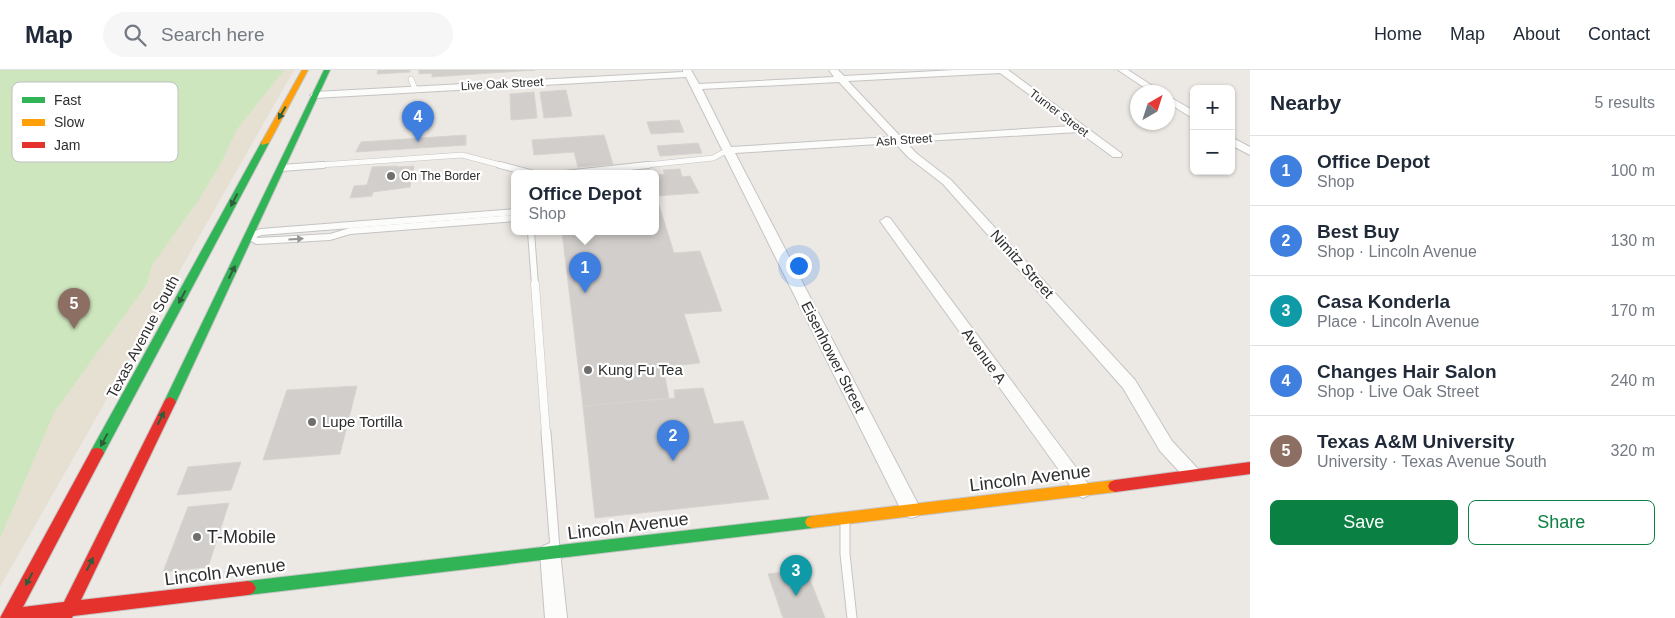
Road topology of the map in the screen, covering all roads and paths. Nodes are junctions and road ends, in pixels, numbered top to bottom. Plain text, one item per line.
1 (305, 70) edge
2 (327, 70) edge
3 (1002, 70) edge
4 (1122, 70) edge
5 (688, 72) edge
6 (838, 75) edge
7 (411, 79) dead end
8 (1146, 85) edge
9 (696, 87) junction
10 (415, 89) junction
11 (315, 95) junction
12 (1175, 104) edge
13 (1190, 113) edge
14 (1080, 129) junction
15 (898, 140) junction
16 (1235, 143) edge
17 (728, 150) junction
18 (1250, 152) edge
19 (1117, 155) dead end
20 (280, 168) junction
21 (519, 170) edge
22 (601, 170) edge
23 (511, 212) edge
24 (511, 218) edge
25 (886, 222) dead end
26 (531, 235) edge
27 (249, 236) junction
28 (213, 239) junction
29 (1250, 468) edge
30 (1193, 475) junction
31 (1083, 490) junction
32 (911, 510) junction
33 (845, 517) junction
34 (553, 552) junction
35 (66, 613) edge
36 (8, 617) edge
37 (556, 618) edge
38 (852, 618) edge

1 -> 28 main road, Texas Avenue South
2 - 11 main road
3 - 6 street
3 - 14 street, Turner Street
4 - 8 street
5 - 9 street, Eisenhower Street
5 - 10 street, Live Oak Street
6 - 9 street
6 - 15 street, Nimitz Street
7 - 10 lane
9 - 17 street, Eisenhower Street
10 - 11 street, Live Oak Street
11 - 20 main road
12 - 13 street
14 - 15 street, Ash Street
14 - 19 street, Turner Street
15 - 17 street, Ash Street
15 - 30 street, Nimitz Street
16 - 18 street
17 - 22 lane
17 - 32 street, Eisenhower Street
20 - 21 lane
20 - 27 main road
23 - 27 lane
27 -> 24 lane
25 - 31 street, Avenue A
26 - 34 lane
27 - 28 main road
35 -> 27 main road
28 -> 36 main road, Texas Avenue South
29 - 30 main road, Lincoln Avenue
30 - 31 main road, Lincoln Avenue
31 - 32 main road, Lincoln Avenue
32 - 33 main road, Lincoln Avenue
33 - 34 main road, Lincoln Avenue
33 - 38 lane
34 - 35 main road, Lincoln Avenue
34 - 37 street
35 - 36 main road, Lincoln Avenue

